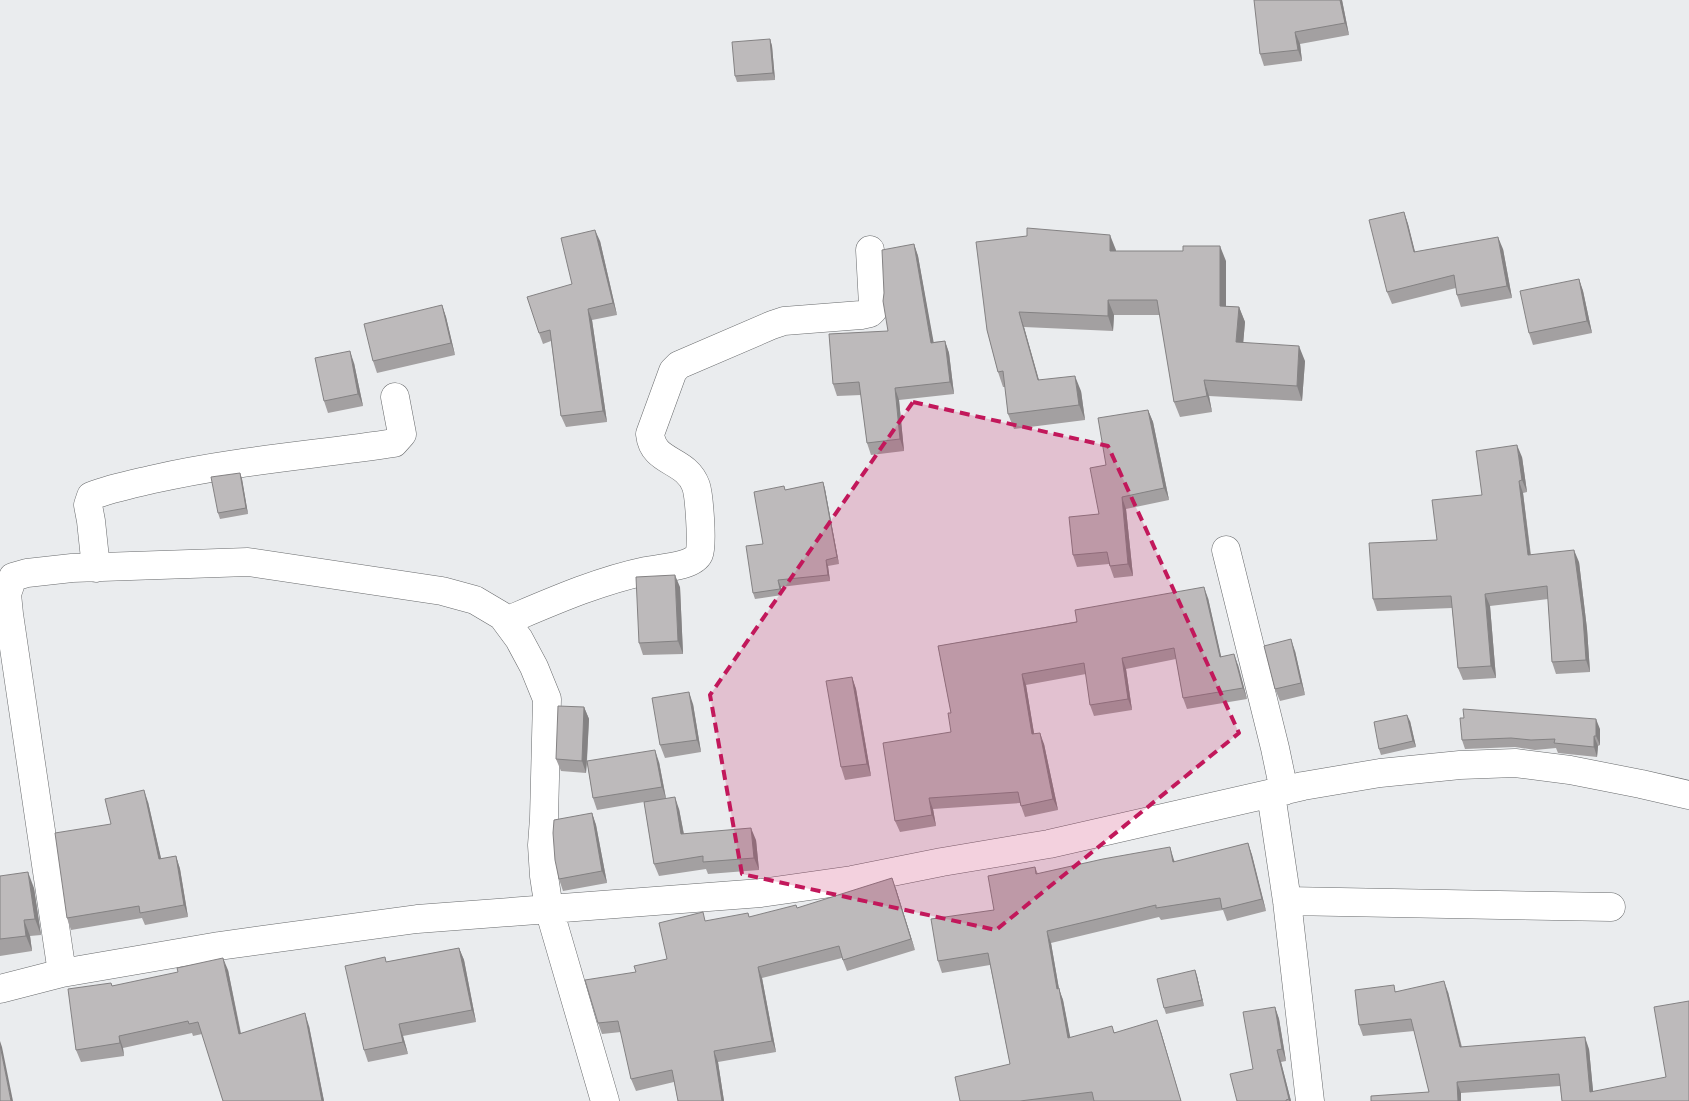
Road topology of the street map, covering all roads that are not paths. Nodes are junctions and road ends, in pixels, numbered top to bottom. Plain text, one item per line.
1 (870, 250) dead end
2 (395, 396) dead end
3 (1226, 550) dead end
4 (96, 568) junction
5 (5, 614) edge
6 (506, 622) junction
7 (1277, 792) junction
8 (1689, 795) edge
9 (1286, 900) junction
10 (1611, 907) dead end
11 (549, 909) junction
12 (62, 973) junction
13 (0, 989) edge
14 (605, 1101) edge
15 (1310, 1101) edge

1 - 6 street
2 - 4 street
3 - 7 street
4 - 5 street
4 - 6 street
5 - 12 street
6 - 11 street
7 - 8 street
7 - 9 street
7 - 11 street
9 - 10 street
9 - 15 street
11 - 12 street
11 - 14 street
12 - 13 street

